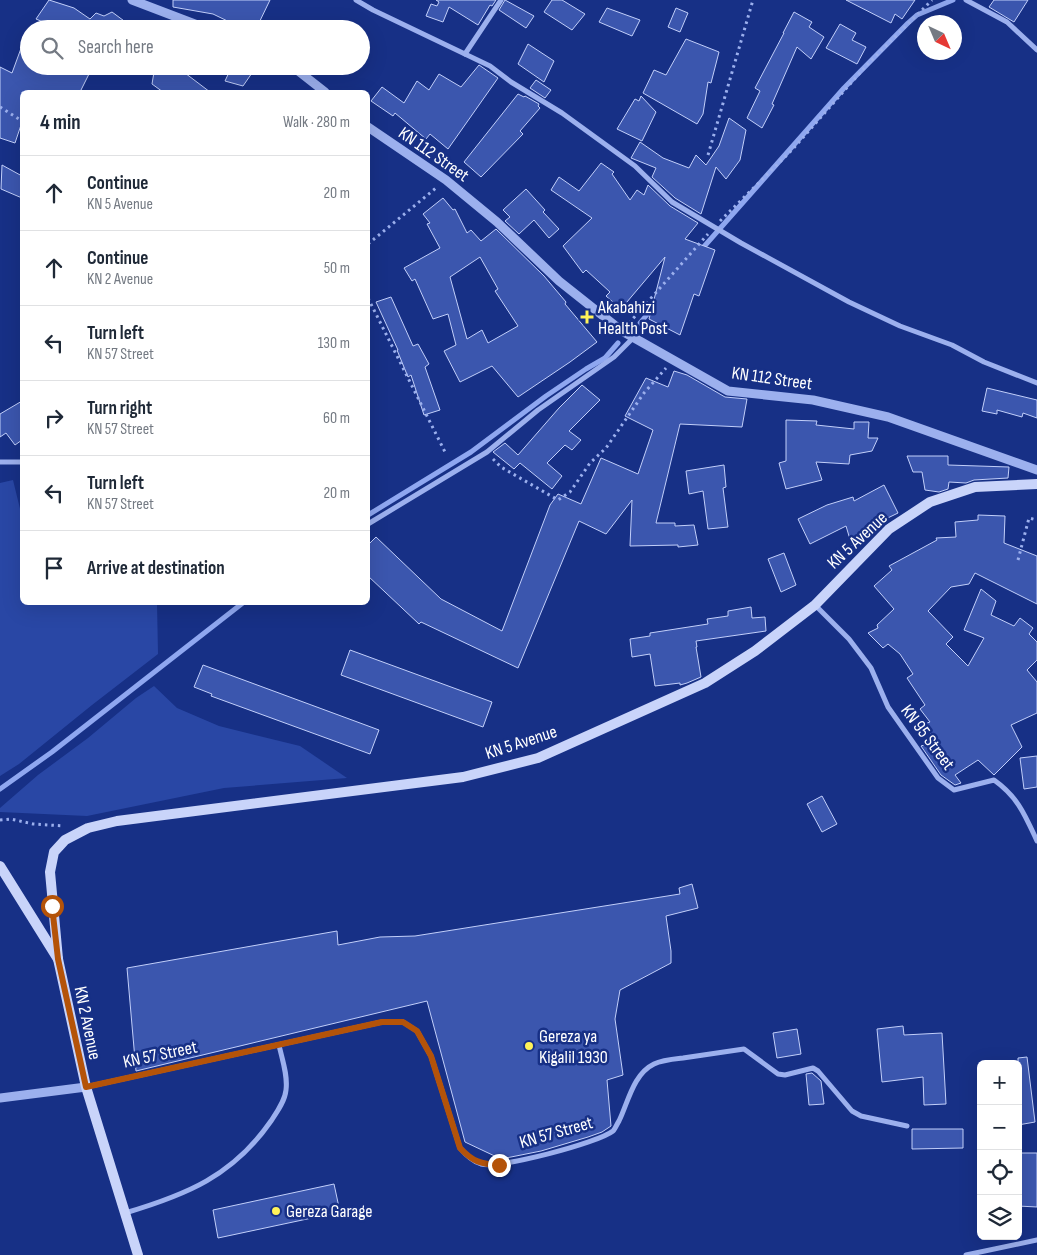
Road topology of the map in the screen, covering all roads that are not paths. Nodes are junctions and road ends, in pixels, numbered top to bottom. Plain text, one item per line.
1 (132, 0) edge
2 (356, 0) edge
3 (501, 0) edge
4 (966, 0) edge
5 (184, 20) edge
6 (1037, 50) edge
7 (465, 54) junction
8 (304, 75) edge
9 (323, 90) edge
10 (370, 128) edge
11 (633, 338) junction
12 (1037, 383) edge
13 (0, 462) edge
14 (20, 462) edge
15 (1037, 470) edge
16 (1037, 484) edge
17 (370, 523) edge
18 (815, 605) junction
19 (1037, 840) edge
20 (0, 866) edge
21 (58, 959) junction
22 (279, 1045) junction
23 (86, 1087) junction
24 (0, 1098) edge
25 (908, 1126) dead end
26 (125, 1213) junction
27 (1037, 1240) edge
28 (138, 1255) edge
29 (966, 1255) edge

1 - 5 street
2 - 7 street
3 - 7 street
4 - 6 street
7 - 12 street
8 - 9 street
10 - 11 street, KN 112 Street
11 - 15 street, KN 112 Street
11 - 17 street
13 - 14 street
16 - 18 main road, KN 5 Avenue
18 - 19 street, KN 95 Street
18 - 21 main road, KN 5 Avenue
20 - 21 main road, KN 2 Avenue
21 - 23 main road, KN 2 Avenue
22 - 23 street, KN 57 Street
22 - 25 street, KN 57 Street
22 - 26 street
23 - 24 street, KN 57 Street
23 - 26 main road, KN 2 Avenue
26 - 28 main road, KN 2 Avenue
27 - 29 street

